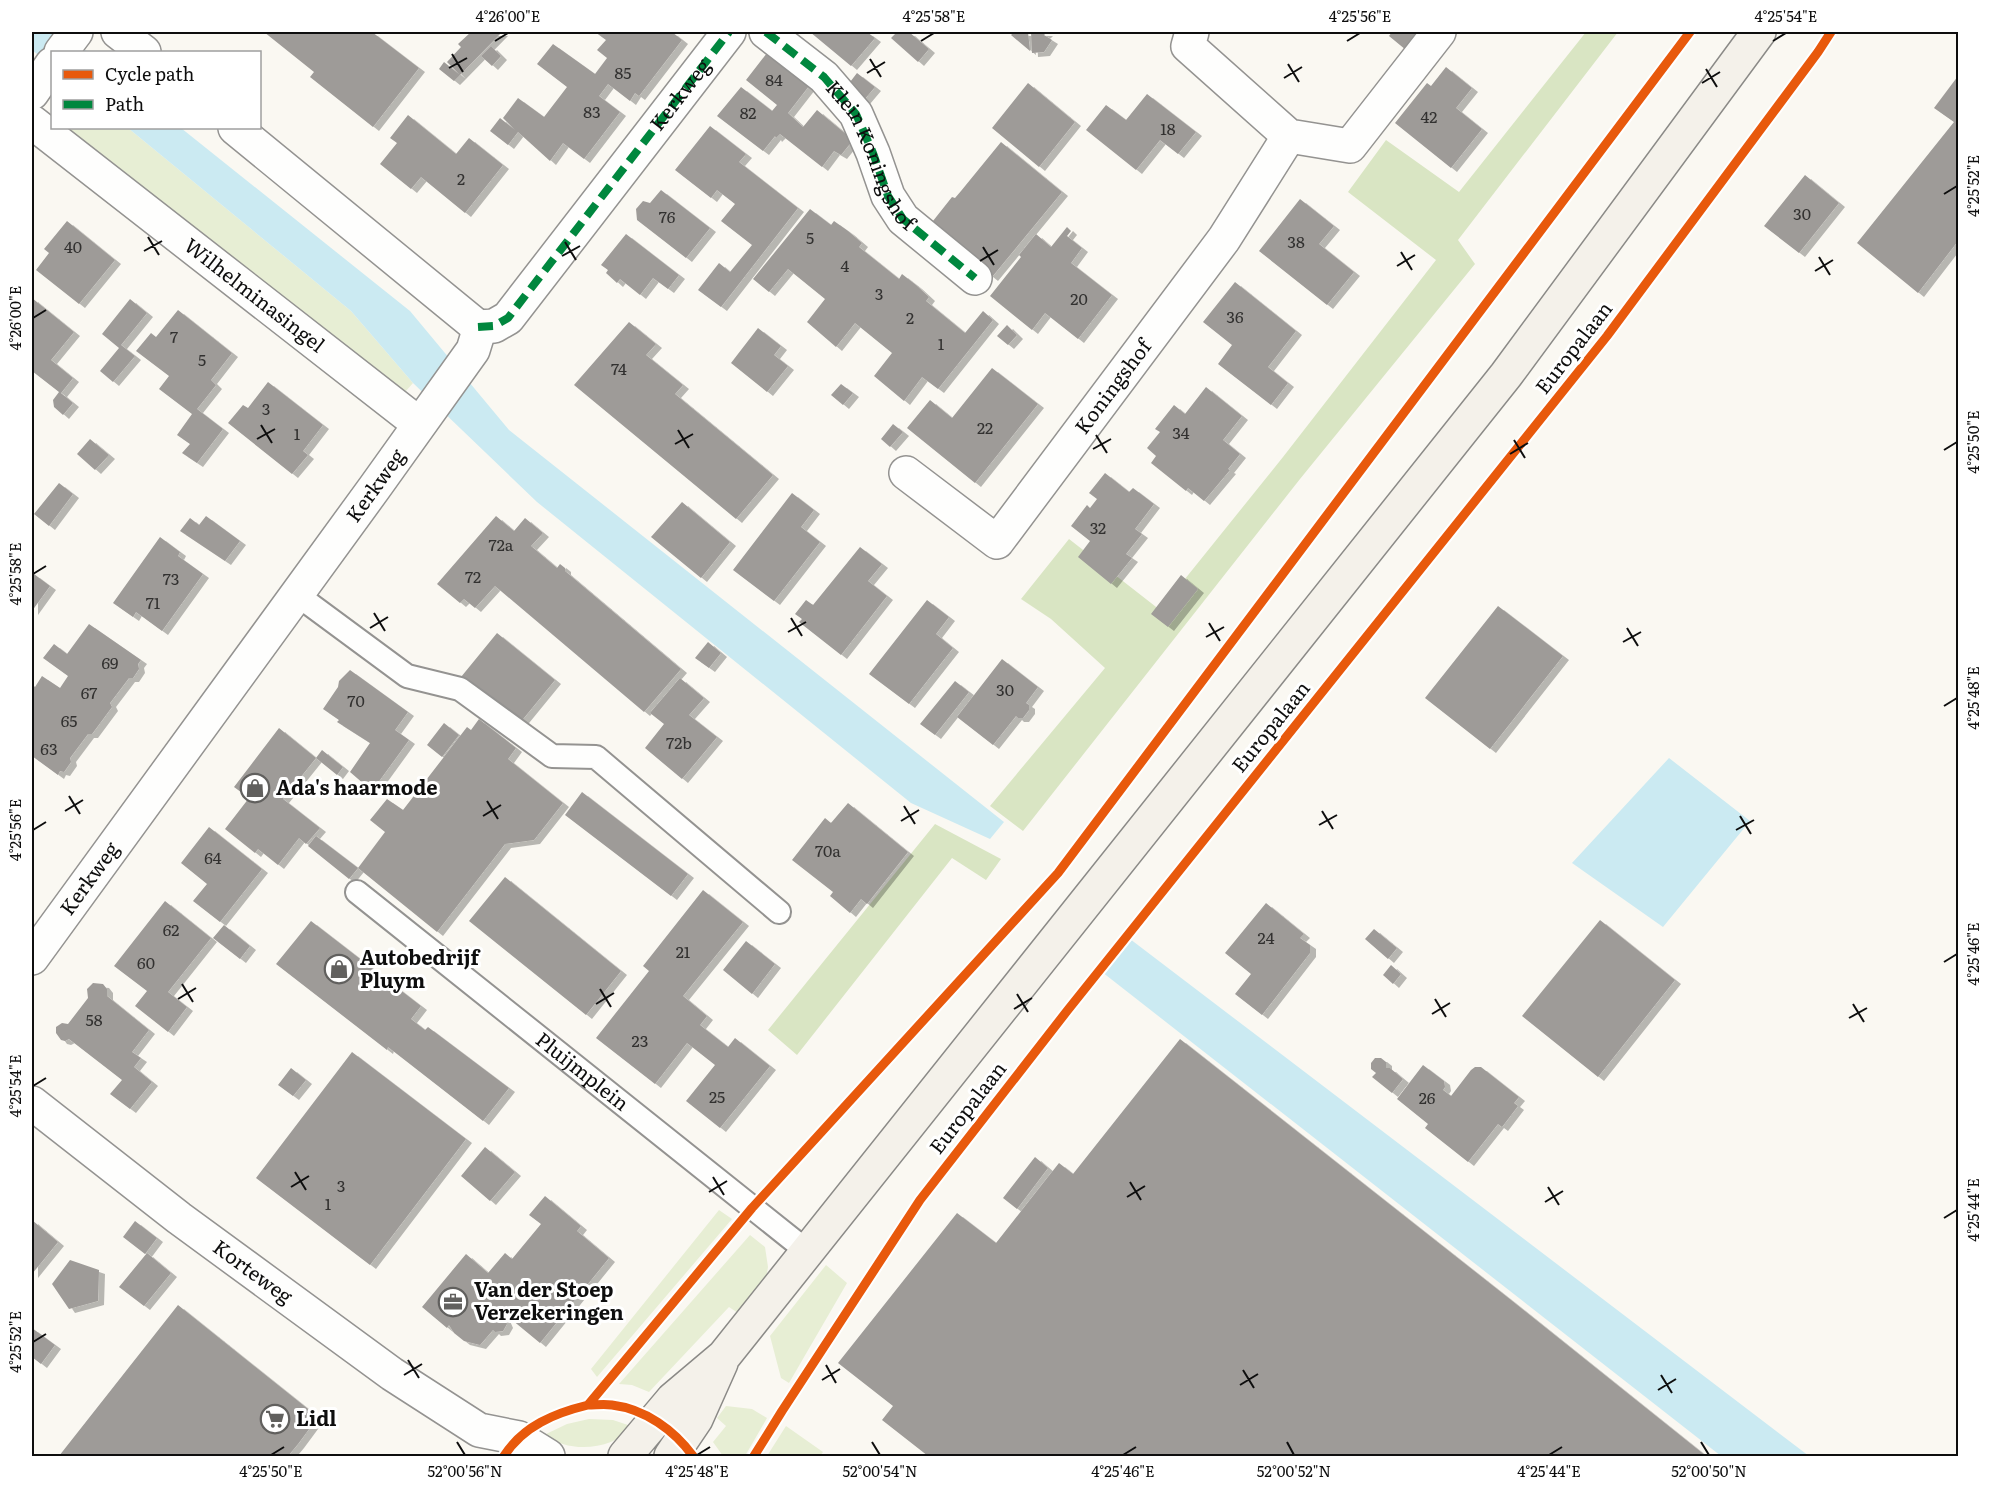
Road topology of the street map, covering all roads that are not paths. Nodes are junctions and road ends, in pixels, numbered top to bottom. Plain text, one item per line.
1 (76, 32) edge
2 (118, 32) edge
3 (729, 32) edge
4 (766, 32) edge
5 (1191, 32) edge
6 (1439, 32) edge
7 (1759, 32) edge
8 (62, 51) edge
9 (143, 51) edge
10 (51, 65) edge
11 (32, 93) edge
12 (32, 122) edge
13 (236, 129) edge
14 (1289, 136) junction
15 (975, 278) dead end
16 (475, 339) junction
17 (424, 417) junction
18 (906, 473) dead end
19 (296, 594) junction
20 (357, 891) dead end
21 (779, 912) dead end
22 (32, 958) edge
23 (32, 1103) edge
24 (808, 1252) junction
25 (724, 1356) junction
26 (488, 1443) edge
27 (548, 1456) edge
28 (625, 1456) edge
29 (671, 1456) edge

1 - 8 street
2 - 9 street
3 - 16 street, Kerkweg
4 - 15 street, Klein Koningshof
5 - 14 street
6 - 14 street
7 - 24 main road, Europalaan
10 - 11 street
12 - 17 street, Wilhelminasingel
13 - 16 street
14 - 18 street, Koningshof
16 - 17 street, Kerkweg
17 - 19 street, Kerkweg
19 - 21 lane
19 - 22 street, Kerkweg
20 - 24 lane, Pluijmplein
23 - 26 street, Korteweg
24 - 25 main road, Europalaan
25 - 28 main road, Europalaan
25 - 29 main road, Europalaan
26 - 27 street, Korteweg

